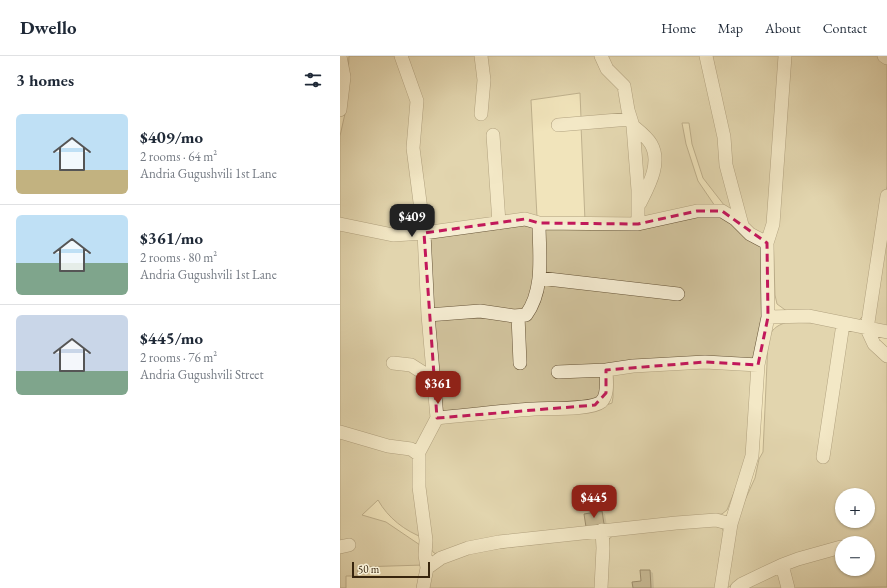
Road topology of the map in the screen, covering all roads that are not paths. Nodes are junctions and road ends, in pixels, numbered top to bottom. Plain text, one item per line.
1 (340, 56) edge
2 (401, 56) edge
3 (481, 56) edge
4 (601, 56) edge
5 (706, 56) edge
6 (785, 56) edge
7 (884, 56) edge
8 (887, 58) edge
9 (340, 110) edge
10 (481, 114) dead end
11 (632, 122) junction
12 (558, 125) dead end
13 (493, 135) dead end
14 (887, 196) edge
15 (638, 207) junction
16 (499, 223) junction
17 (538, 223) junction
18 (340, 224) edge
19 (638, 224) junction
20 (742, 225) junction
21 (424, 233) junction
22 (767, 243) junction
23 (539, 278) junction
24 (678, 294) dead end
25 (428, 315) junction
26 (518, 316) junction
27 (768, 317) junction
28 (844, 324) junction
29 (867, 329) junction
30 (887, 332) edge
31 (887, 356) edge
32 (393, 363) dead end
33 (520, 363) dead end
34 (758, 365) junction
35 (606, 370) junction
36 (558, 372) dead end
37 (433, 374) junction
38 (437, 418) junction
39 (340, 432) edge
40 (418, 454) junction
41 (823, 457) dead end
42 (731, 524) junction
43 (602, 530) junction
44 (835, 549) edge
45 (782, 565) junction
46 (427, 568) junction
47 (423, 588) edge
48 (601, 588) edge
49 (721, 588) edge
50 (737, 588) edge
51 (788, 588) edge

1 - 9 street
2 - 21 street
3 - 10 street
4 - 11 street
5 - 20 street
6 - 22 street
7 - 8 street
11 - 12 street
11 - 15 street
11 - 15 street
13 - 16 street
14 - 29 street
15 - 19 street
16 - 17 street
16 - 21 street
17 - 19 street
17 - 23 street
18 - 21 street
19 - 20 street
20 - 22 street
21 - 25 street
22 - 27 street
23 - 24 street
23 - 26 street
25 - 26 street
25 - 37 street
26 - 33 street
27 - 28 street
27 - 34 street
28 - 29 street
28 - 41 street
29 - 30 street
29 - 31 street
32 - 37 street
34 - 35 street
34 - 42 street
35 - 36 street
35 - 38 street
37 - 38 street
38 - 40 street
39 - 40 street
40 - 46 street
42 - 43 street
42 - 49 street
43 - 46 street
43 - 48 street
44 - 45 street
45 - 50 street
45 - 51 street
46 - 47 street

